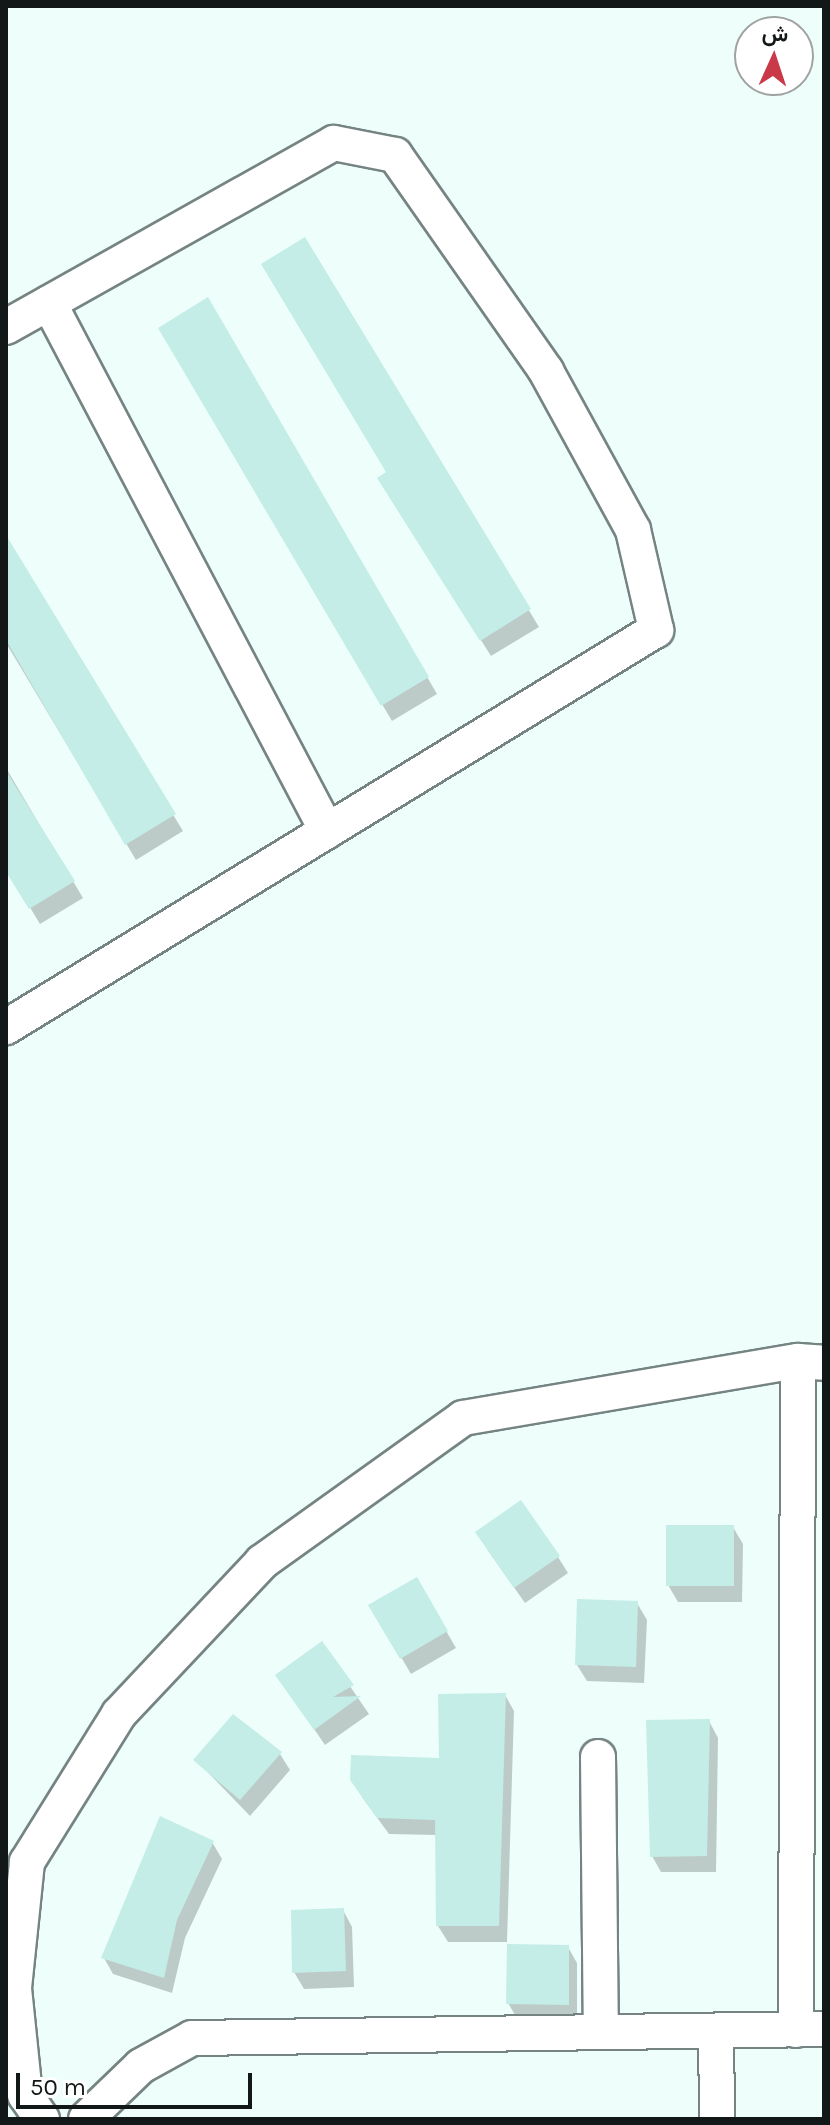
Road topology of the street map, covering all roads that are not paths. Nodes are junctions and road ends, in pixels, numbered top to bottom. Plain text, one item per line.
1 (49, 303) junction
2 (6, 327) edge
3 (327, 831) junction
4 (6, 1027) edge
5 (811, 1362) edge
6 (598, 1757) dead end
7 (810, 2030) edge
8 (601, 2031) junction
9 (716, 2032) junction
10 (42, 2119) edge
11 (86, 2119) edge
12 (717, 2119) edge

1 - 2 street
1 - 3 street
1 - 3 street
3 - 4 street
5 - 7 street
5 - 10 street
6 - 8 street
7 - 9 street
8 - 9 street
8 - 11 street
9 - 12 street

